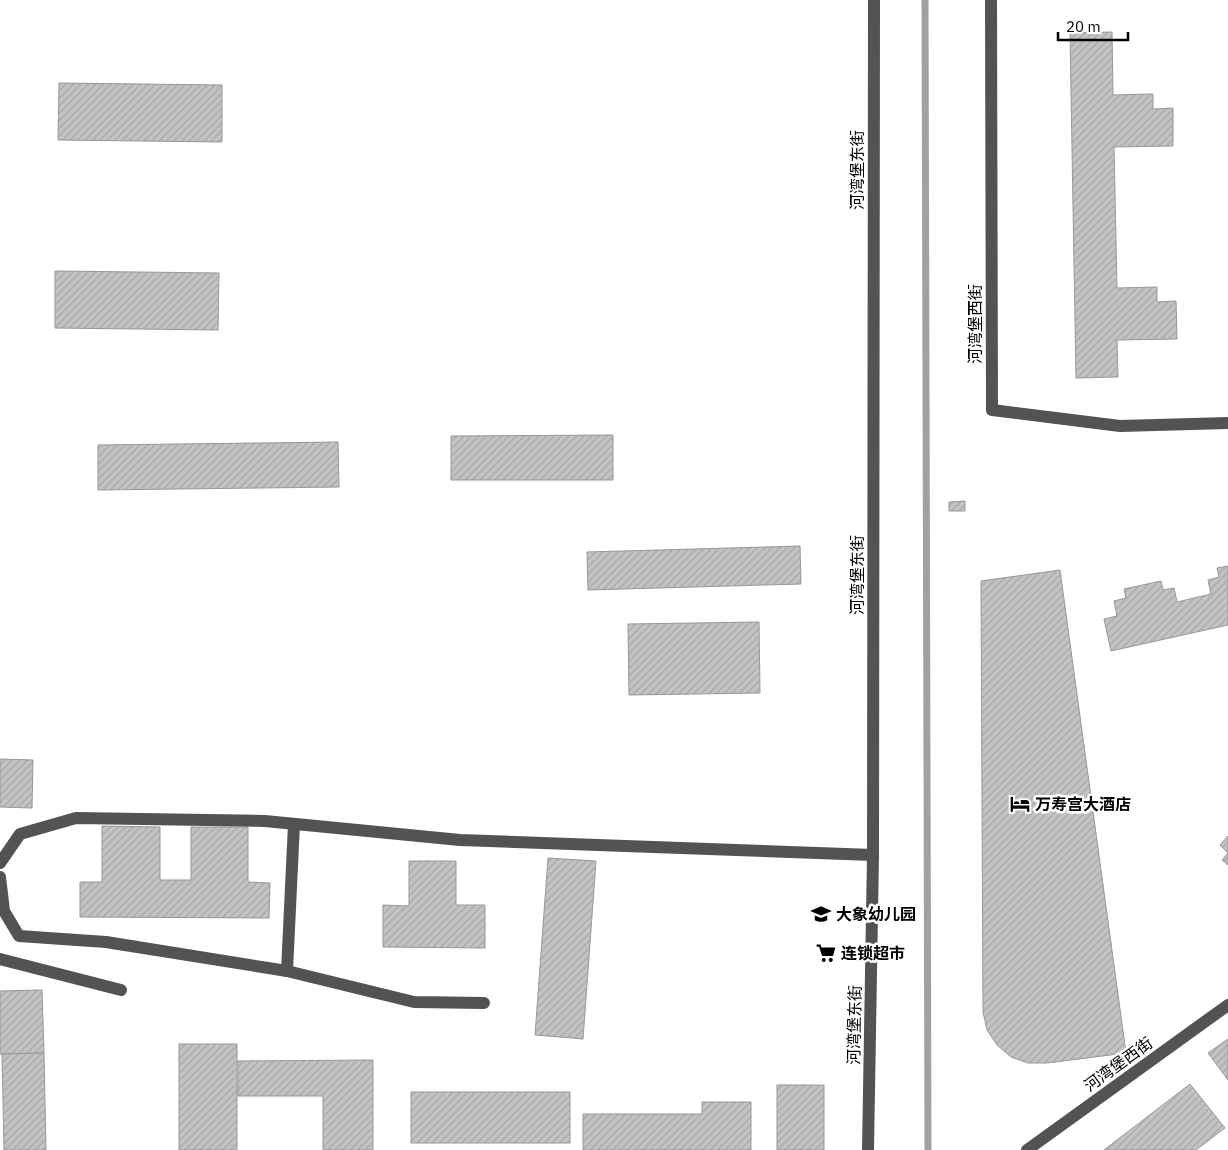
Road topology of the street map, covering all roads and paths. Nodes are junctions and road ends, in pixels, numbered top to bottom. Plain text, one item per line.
1 (874, 0) edge
2 (991, 0) edge
3 (1228, 423) edge
4 (294, 824) junction
5 (873, 855) junction
6 (0, 863) edge
7 (0, 877) edge
8 (0, 959) edge
9 (287, 971) junction
10 (121, 990) dead end
11 (484, 1003) dead end
12 (1228, 1005) edge
13 (868, 1150) edge
14 (1027, 1150) edge

1 - 5 street, 河湾堡东街
2 - 3 street, 河湾堡西街
4 - 5 street
4 - 6 street
4 - 9 street
5 - 13 street, 河湾堡东街
7 - 9 street
8 - 10 street
9 - 11 street
12 - 14 street, 河湾堡西街

